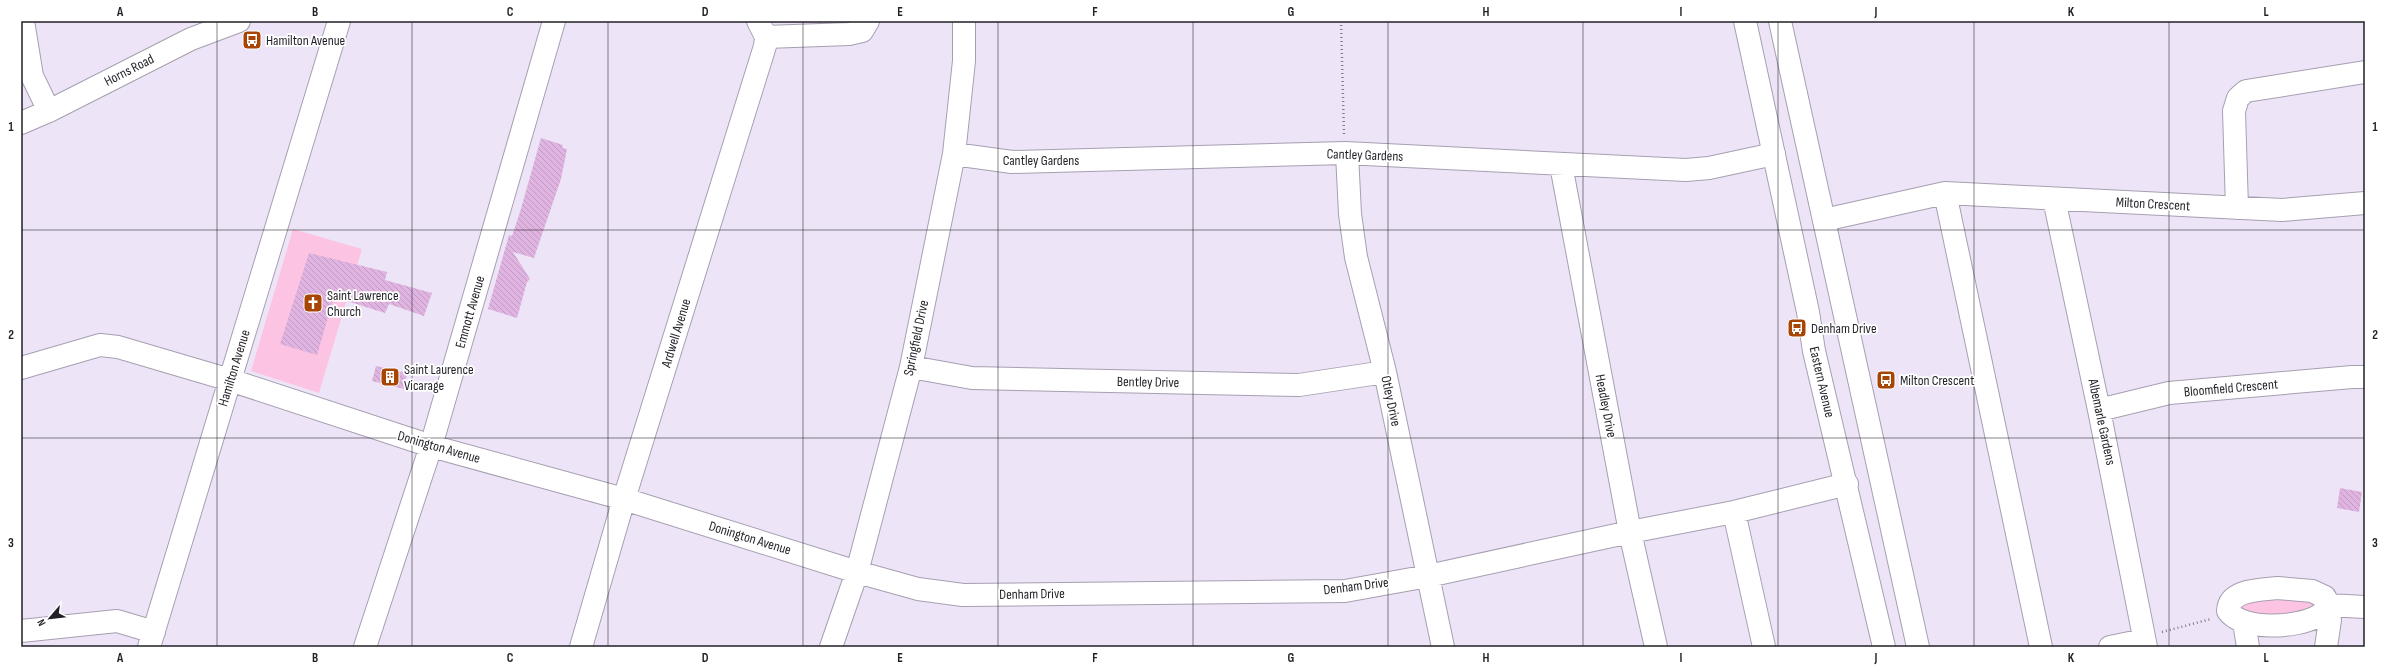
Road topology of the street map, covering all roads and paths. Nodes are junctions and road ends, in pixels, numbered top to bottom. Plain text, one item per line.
1 (23, 21) edge
2 (239, 21) edge
3 (339, 21) edge
4 (554, 21) edge
5 (868, 21) edge
6 (964, 21) edge
7 (1341, 21) edge
8 (1745, 21) edge
9 (1780, 21) edge
10 (762, 29) edge
11 (2365, 72) edge
12 (49, 111) junction
13 (21, 123) edge
14 (1346, 153) junction
15 (954, 154) junction
16 (1774, 154) junction
17 (1561, 165) junction
18 (1945, 193) junction
19 (2054, 199) junction
20 (2365, 203) edge
21 (2237, 208) junction
22 (1824, 220) junction
23 (911, 367) junction
24 (21, 368) edge
25 (1385, 372) junction
26 (2365, 378) edge
27 (230, 380) junction
28 (2100, 410) junction
29 (431, 446) junction
30 (1847, 484) junction
31 (624, 499) junction
32 (1734, 512) junction
33 (1630, 532) junction
34 (857, 572) junction
35 (1428, 576) junction
36 (2365, 607) edge
37 (2326, 608) junction
38 (2236, 616) junction
39 (21, 631) edge
40 (152, 639) edge
41 (2145, 641) edge
42 (365, 647) edge
43 (581, 647) edge
44 (831, 647) edge
45 (1443, 647) edge
46 (1656, 647) edge
47 (1764, 647) edge
48 (1884, 647) edge
49 (1918, 647) edge
50 (2041, 647) edge
51 (2110, 647) edge
52 (2248, 647) edge
53 (2326, 647) edge

1 - 12 main road
2 - 12 main road, Horns Road
3 - 27 main road, Hamilton Avenue
4 - 29 main road, Emmott Avenue
5 - 10 main road
6 - 15 main road, Springfield Drive
7 - 14 path
8 - 16 main road, Eastern Avenue
9 - 22 main road
10 - 31 main road, Ardwell Avenue
11 - 21 main road
12 - 13 main road, Horns Road
14 - 15 main road, Cantley Gardens
14 - 17 main road, Cantley Gardens
14 - 25 main road, Otley Drive
15 - 23 main road, Springfield Drive
16 - 17 main road, Cantley Gardens
16 - 30 main road, Eastern Avenue
17 - 33 main road, Headley Drive
18 - 19 main road, Milton Crescent
18 - 22 main road, Milton Crescent
18 - 50 main road
19 - 21 main road, Milton Crescent
19 - 28 main road, Albemarle Gardens
20 - 21 main road, Milton Crescent
22 - 49 main road
23 - 25 main road, Bentley Drive
23 - 34 main road, Springfield Drive
24 - 27 main road, Donington Avenue
25 - 35 main road, Otley Drive
26 - 28 main road, Bloomfield Crescent
27 - 29 main road, Donington Avenue
27 - 40 main road, Hamilton Avenue
28 - 41 main road, Albemarle Gardens
29 - 31 main road, Donington Avenue
29 - 42 main road, Emmott Avenue
30 - 32 main road, Denham Drive
30 - 48 main road, Eastern Avenue
31 - 34 main road, Donington Avenue
31 - 43 main road, Ardwell Avenue
32 - 33 main road, Denham Drive
32 - 47 main road
33 - 35 main road, Denham Drive
33 - 46 main road, Headley Drive
34 - 35 main road, Denham Drive
34 - 44 main road, Springfield Drive
35 - 45 main road, Otley Drive
36 - 37 main road
37 - 38 main road
37 - 38 main road
37 - 53 main road
38 - 41 path
38 - 52 main road
39 - 40 main road
41 - 51 main road

